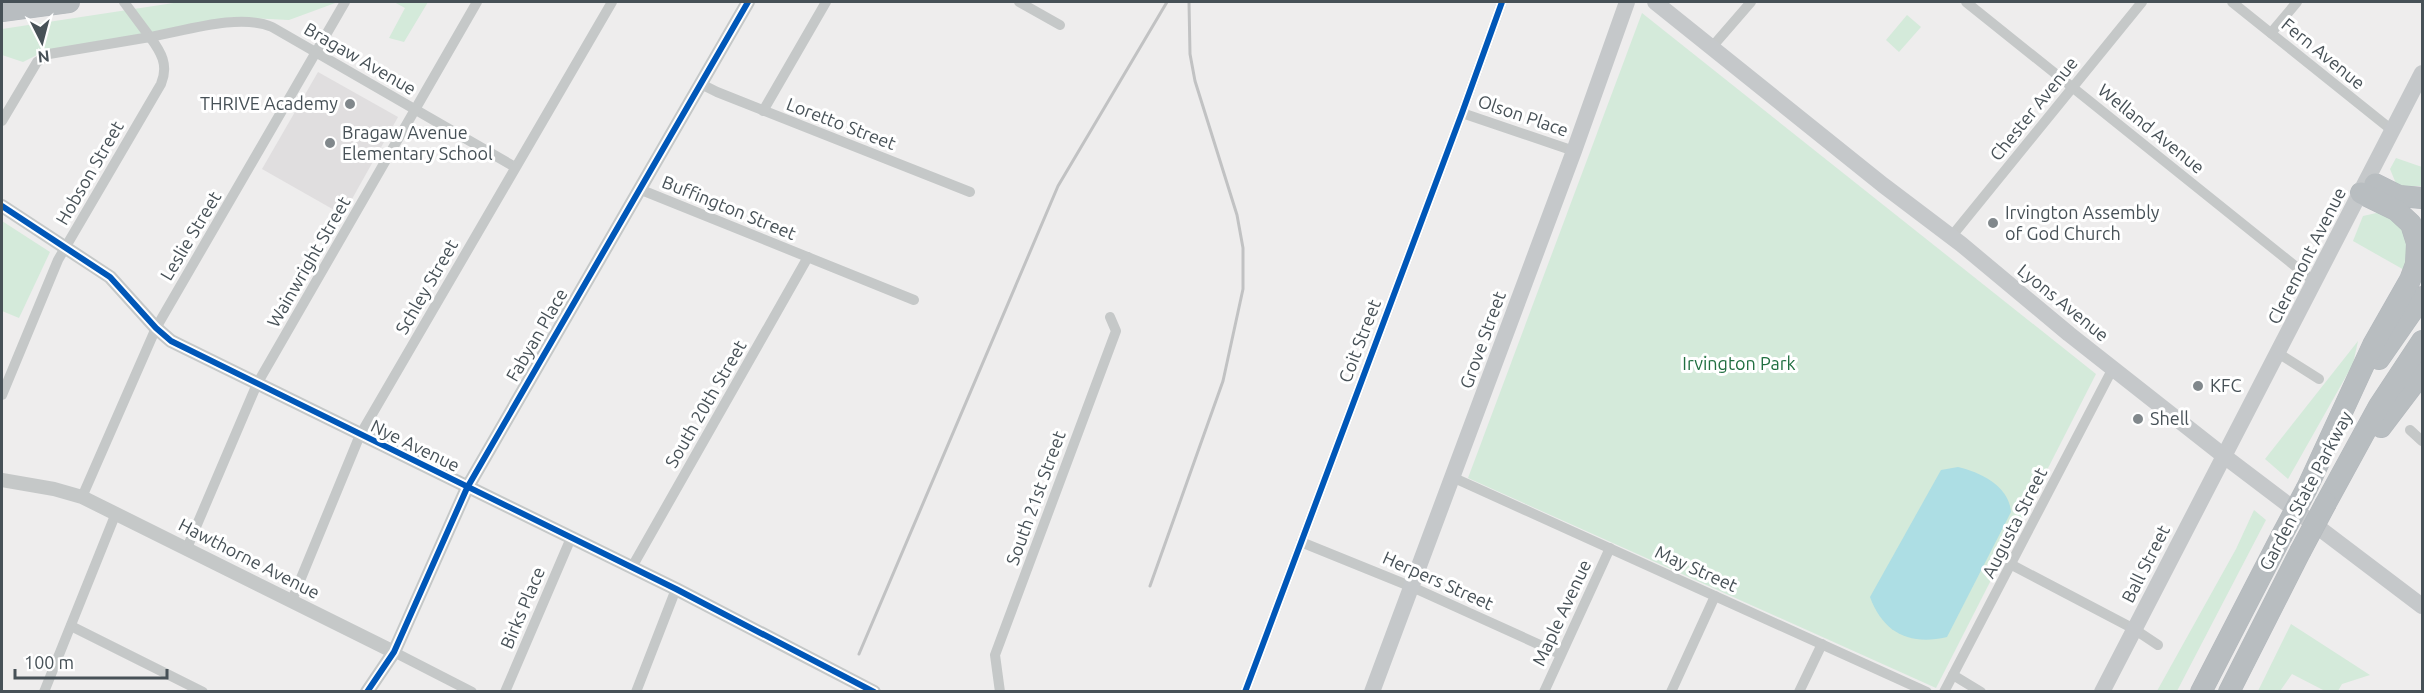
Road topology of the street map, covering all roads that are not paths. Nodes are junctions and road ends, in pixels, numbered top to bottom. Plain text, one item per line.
1 (69, 2) edge
2 (124, 2) edge
3 (345, 2) edge
4 (477, 2) edge
5 (612, 2) edge
6 (748, 2) edge
7 (826, 2) edge
8 (1019, 2) edge
9 (1502, 2) edge
10 (1627, 2) edge
11 (1655, 2) edge
12 (1751, 2) edge
13 (1966, 2) edge
14 (2142, 2) edge
15 (2232, 2) edge
16 (2297, 2) edge
17 (2, 11) edge
18 (1059, 25) dead end
19 (2271, 33) junction
20 (150, 37) junction
21 (1712, 47) junction
22 (316, 52) junction
23 (2422, 73) edge
24 (701, 84) junction
25 (2073, 87) junction
26 (414, 110) junction
27 (763, 111) junction
28 (1462, 113) junction
29 (2, 121) edge
30 (2393, 131) junction
31 (1574, 151) junction
32 (515, 167) junction
33 (2364, 187) junction
34 (639, 189) junction
35 (970, 192) dead end
36 (2422, 198) edge
37 (2, 206) edge
38 (1951, 237) junction
39 (66, 247) junction
40 (808, 257) junction
41 (2315, 282) junction
42 (2422, 297) edge
43 (914, 300) dead end
44 (1110, 317) dead end
45 (156, 328) junction
46 (2422, 341) edge
47 (2278, 353) junction
48 (2113, 368) junction
49 (2422, 373) edge
50 (2319, 379) dead end
51 (257, 384) junction
52 (2, 395) edge
53 (2410, 430) dead end
54 (360, 435) junction
55 (2422, 441) edge
56 (2224, 456) junction
57 (1452, 477) junction
58 (2, 480) edge
59 (467, 488) junction
60 (2307, 488) junction
61 (82, 497) junction
62 (2326, 503) junction
63 (116, 513) junction
64 (571, 538) junction
65 (1300, 542) junction
66 (188, 548) junction
67 (1610, 548) junction
68 (2012, 565) junction
69 (632, 567) junction
70 (1412, 586) junction
71 (676, 589) junction
72 (1714, 596) junction
73 (292, 600) junction
74 (2422, 606) edge
75 (71, 626) junction
76 (2134, 629) junction
77 (1822, 644) junction
78 (2158, 645) dead end
79 (394, 652) junction
80 (1560, 654) junction
81 (1953, 675) junction
82 (44, 692) edge
83 (203, 692) edge
84 (367, 692) edge
85 (472, 692) edge
86 (505, 692) edge
87 (636, 692) edge
88 (874, 692) edge
89 (1000, 692) edge
90 (1245, 692) edge
91 (1372, 692) edge
92 (1544, 692) edge
93 (1671, 692) edge
94 (1799, 692) edge
95 (1927, 692) edge
96 (1944, 692) edge
97 (1981, 692) edge
98 (2102, 692) edge
99 (2201, 692) edge
100 (2229, 692) edge

1 - 17 highway
2 - 20 street
3 - 22 street, Leslie Street
4 - 26 street, Wainwright Street
5 - 32 street, Schley Street
6 - 24 street, Fabyan Place
7 - 27 street
8 - 18 street
9 - 28 street, Coit Street
10 - 31 main road, Grove Street
11 - 21 main road, Lyons Avenue
12 - 21 street
13 - 25 street, Welland Avenue
14 - 25 street, Chester Avenue
15 - 19 street, Fern Avenue
16 - 19 street
19 - 30 street, Fern Avenue
20 - 22 street, Bragaw Avenue
20 - 29 street, Bragaw Avenue
20 - 39 street, Hobson Street
21 - 38 main road, Lyons Avenue
22 - 26 street, Bragaw Avenue
22 - 45 street, Leslie Street
23 - 30 main road, Cleremont Avenue
24 - 27 street, Loretto Street
24 - 34 street, Fabyan Place
25 - 38 street, Chester Avenue
25 - 41 street, Welland Avenue
26 - 32 street, Bragaw Avenue
26 - 51 street, Wainwright Street
27 - 35 street, Loretto Street
28 - 31 street, Olson Place
28 - 65 street, Coit Street
30 - 33 main road, Cleremont Avenue
31 - 57 main road, Grove Street
32 - 54 street, Schley Street
33 - 36 highway
33 - 41 main road, Cleremont Avenue
33 - 60 highway
34 - 40 street, Buffington Street
34 - 59 street, Fabyan Place
37 - 39 street, Nye Avenue
38 - 48 main road, Lyons Avenue
39 - 45 street, Nye Avenue
39 - 52 street, Hobson Street
40 - 43 street, Buffington Street
40 - 69 street, South 20th Street
41 - 47 main road, Cleremont Avenue
42 - 60 highway, Garden State Parkway
44 - 89 street, South 21st Street
45 - 51 street, Nye Avenue
45 - 61 street, Leslie Street
46 - 62 highway, Garden State Parkway
47 - 50 street
47 - 56 main road, Cleremont Avenue
48 - 56 main road, Lyons Avenue
48 - 68 street, Augusta Street
49 - 62 highway
51 - 54 street, Nye Avenue
51 - 66 street, Wainwright Street
53 - 55 street
54 - 59 street, Nye Avenue
54 - 73 street, Schley Street
56 - 74 main road, Lyons Avenue
56 - 76 main road, Ball Street
57 - 67 street, May Street
57 - 70 main road, Grove Street
58 - 61 street, Hawthorne Avenue
59 - 64 street, Nye Avenue
59 - 79 street, Fabyan Place
60 - 99 highway, Garden State Parkway, bridge
61 - 63 street, Hawthorne Avenue
62 - 100 highway, Garden State Parkway, bridge
63 - 66 street, Hawthorne Avenue
63 - 75 street
64 - 69 street, Nye Avenue
64 - 86 street, Birks Place
65 - 70 street, Herpers Street
65 - 90 street, Coit Street
66 - 73 street, Hawthorne Avenue
67 - 72 street, May Street
67 - 80 street, Maple Avenue
68 - 76 street
68 - 81 street, Augusta Street
69 - 71 street, Nye Avenue
70 - 80 street, Herpers Street
70 - 91 main road, Grove Street
71 - 87 street
71 - 88 street, Nye Avenue
72 - 77 street, May Street
72 - 93 street
73 - 79 street, Hawthorne Avenue
75 - 82 street
75 - 83 street
76 - 78 street
76 - 98 main road, Ball Street
77 - 94 street
77 - 95 street, May Street
79 - 84 street, Fabyan Place
79 - 85 street, Hawthorne Avenue
80 - 92 street, Maple Avenue
81 - 96 street, Augusta Street
81 - 97 street

